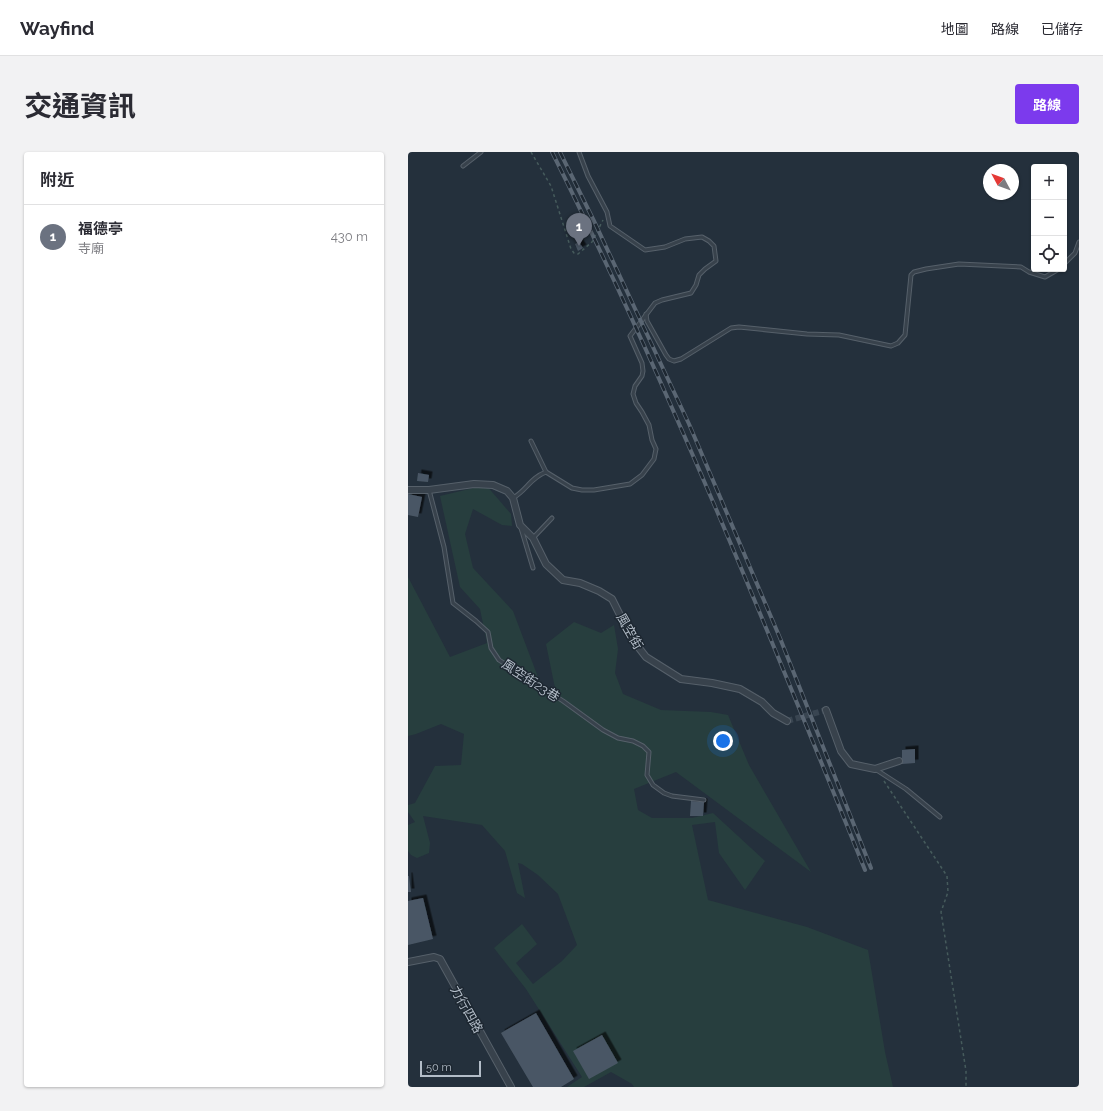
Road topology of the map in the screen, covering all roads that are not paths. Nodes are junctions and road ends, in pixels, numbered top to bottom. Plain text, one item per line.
1 (481, 152) edge
2 (579, 152) edge
3 (463, 166) dead end
4 (1079, 242) edge
5 (1067, 261) edge
6 (1054, 272) edge
7 (646, 314) junction
8 (531, 441) dead end
9 (546, 472) junction
10 (408, 490) edge
11 (429, 490) junction
12 (513, 498) junction
13 (552, 518) dead end
14 (520, 525) junction
15 (533, 538) junction
16 (533, 568) dead end
17 (826, 710) dead end
18 (787, 721) dead end
19 (899, 761) dead end
20 (876, 769) junction
21 (704, 800) dead end
22 (940, 817) dead end
23 (408, 962) edge
24 (511, 1087) edge

1 - 3 lane
2 - 7 lane
4 - 5 lane
6 - 7 lane
7 - 9 lane
8 - 9 lane
9 - 12 lane
10 - 11 street
11 - 12 street
11 - 21 lane, 風空街23巷
12 - 14 street
13 - 15 lane
14 - 15 street, 風空街
14 - 16 lane
15 - 18 street, 風空街
17 - 20 street
19 - 20 street
20 - 22 lane
23 - 24 street, 力行四路

